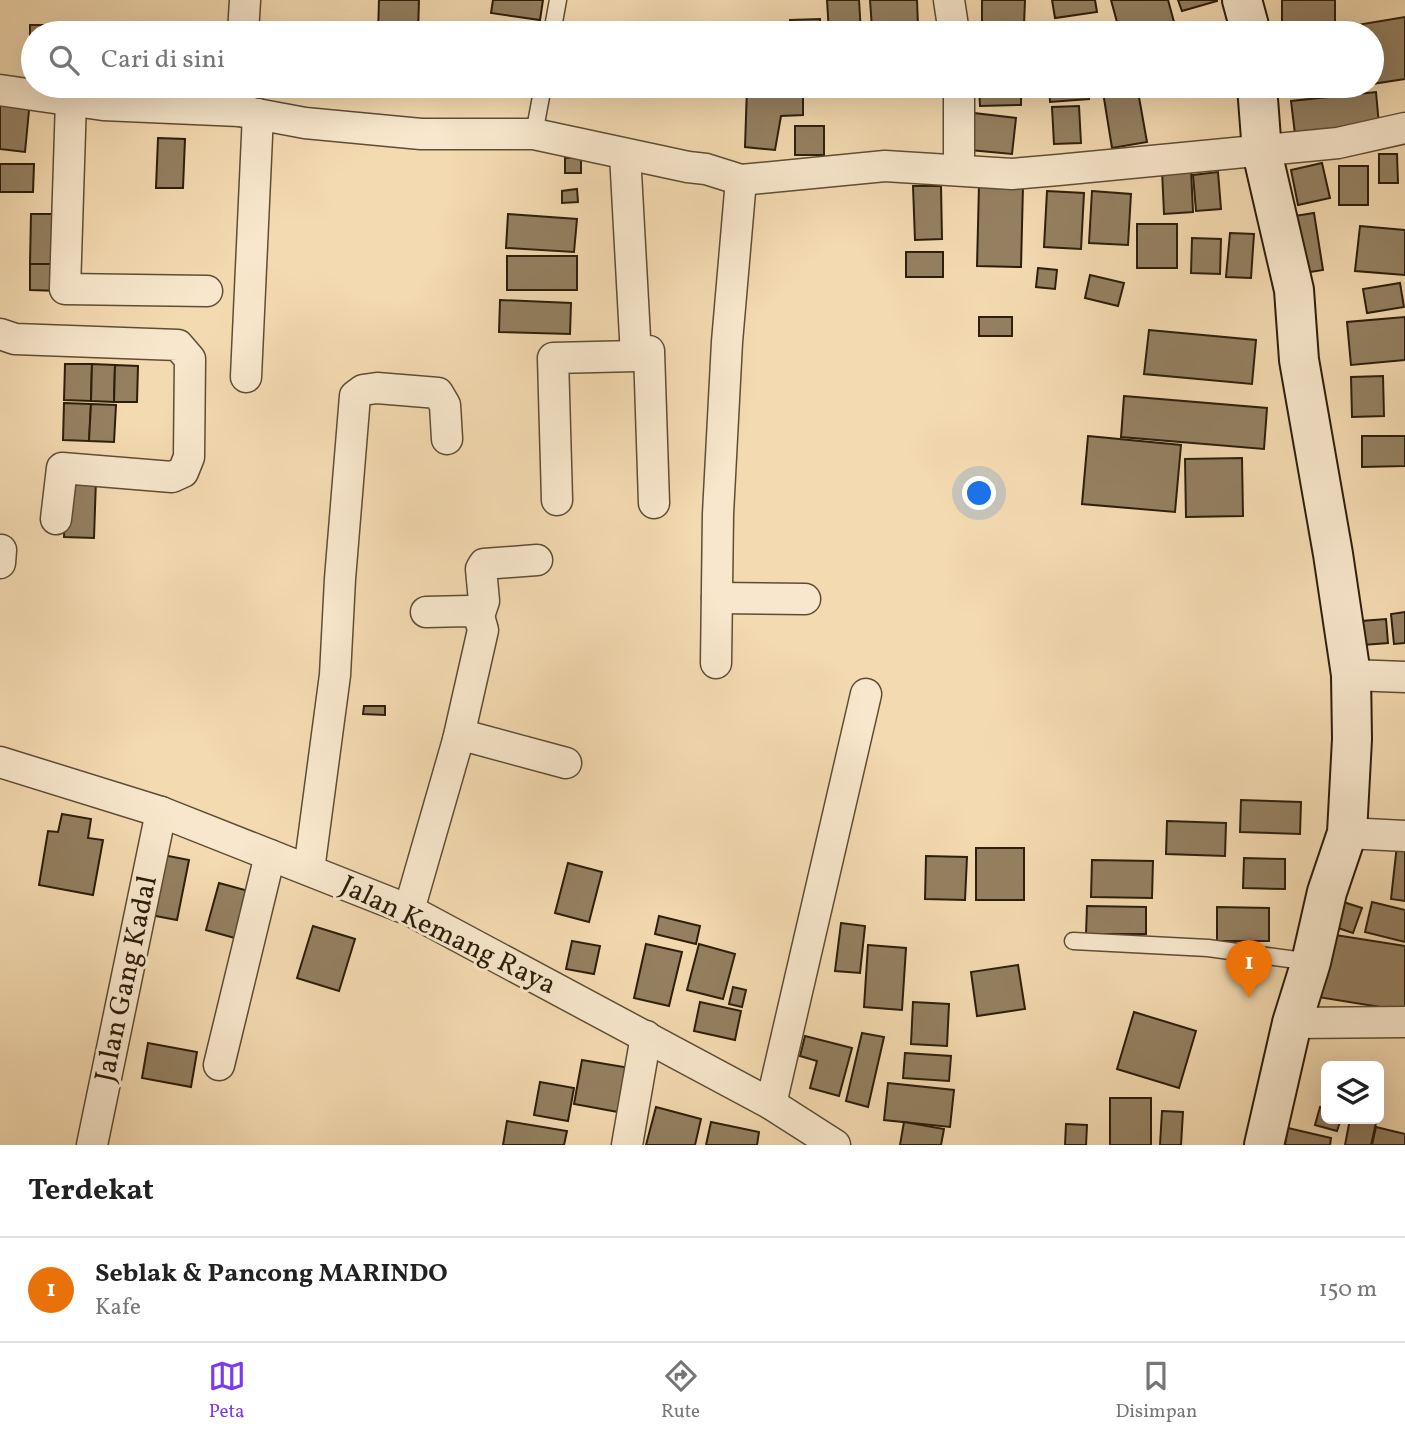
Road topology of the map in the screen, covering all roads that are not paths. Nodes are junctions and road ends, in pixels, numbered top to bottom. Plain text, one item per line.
1 (245, 0) edge
2 (558, 0) edge
3 (949, 0) edge
4 (1242, 0) edge
5 (244, 21) edge
6 (554, 21) edge
7 (952, 21) edge
8 (1248, 21) edge
9 (0, 90) edge
10 (21, 93) edge
11 (57, 98) edge
12 (541, 98) edge
13 (959, 98) edge
14 (1258, 98) edge
15 (71, 100) junction
16 (246, 103) edge
17 (1405, 128) edge
18 (534, 134) junction
19 (1262, 152) junction
20 (625, 154) junction
21 (959, 170) junction
22 (741, 180) junction
23 (207, 291) dead end
24 (0, 334) edge
25 (636, 356) junction
26 (246, 377) dead end
27 (447, 439) dead end
28 (557, 500) dead end
29 (654, 503) dead end
30 (56, 519) dead end
31 (1, 550) edge
32 (537, 560) dead end
33 (0, 563) edge
34 (716, 598) junction
35 (805, 599) dead end
36 (426, 612) dead end
37 (479, 616) junction
38 (716, 663) dead end
39 (1351, 675) junction
40 (1405, 677) edge
41 (866, 694) dead end
42 (458, 740) junction
43 (0, 762) edge
44 (566, 763) dead end
45 (162, 812) junction
46 (1347, 833) junction
47 (1405, 836) edge
48 (270, 855) junction
49 (309, 870) junction
50 (409, 910) junction
51 (1073, 941) dead end
52 (1311, 962) junction
53 (1405, 1022) edge
54 (1292, 1023) junction
55 (646, 1036) junction
56 (219, 1065) dead end
57 (771, 1104) junction
58 (92, 1145) edge
59 (627, 1145) edge
60 (835, 1145) edge
61 (1264, 1145) edge

1 - 5 street
2 - 6 lane
3 - 7 street
4 - 8 street
9 - 10 street
11 - 15 street
12 - 18 lane
13 - 21 street
14 - 19 street
15 - 16 street
15 - 23 street
16 - 18 street
16 - 26 street
17 - 19 street
18 - 20 street
19 - 21 street
19 - 39 street
20 - 22 street
20 - 25 street
21 - 22 street
22 - 34 street
24 - 30 street
25 - 28 street
25 - 29 street
27 - 49 street
31 - 33 street
32 - 37 street
34 - 35 street
34 - 38 street
36 - 37 street
37 - 42 street
39 - 40 street
39 - 46 street
41 - 57 street
42 - 44 street
42 - 50 street
43 - 45 street, Jalan Kemang Raya
45 - 48 street, Jalan Kemang Raya
45 - 58 street, Jalan Gang Kadal
46 - 47 street
46 - 52 street
48 - 49 street, Jalan Kemang Raya
48 - 56 street
49 - 50 street, Jalan Kemang Raya
50 - 55 street, Jalan Kemang Raya
51 - 52 lane
52 - 54 street
53 - 54 street
54 - 61 street
55 - 57 street, Jalan Kemang Raya
55 - 59 street
57 - 60 street, Jalan Kemang Raya

